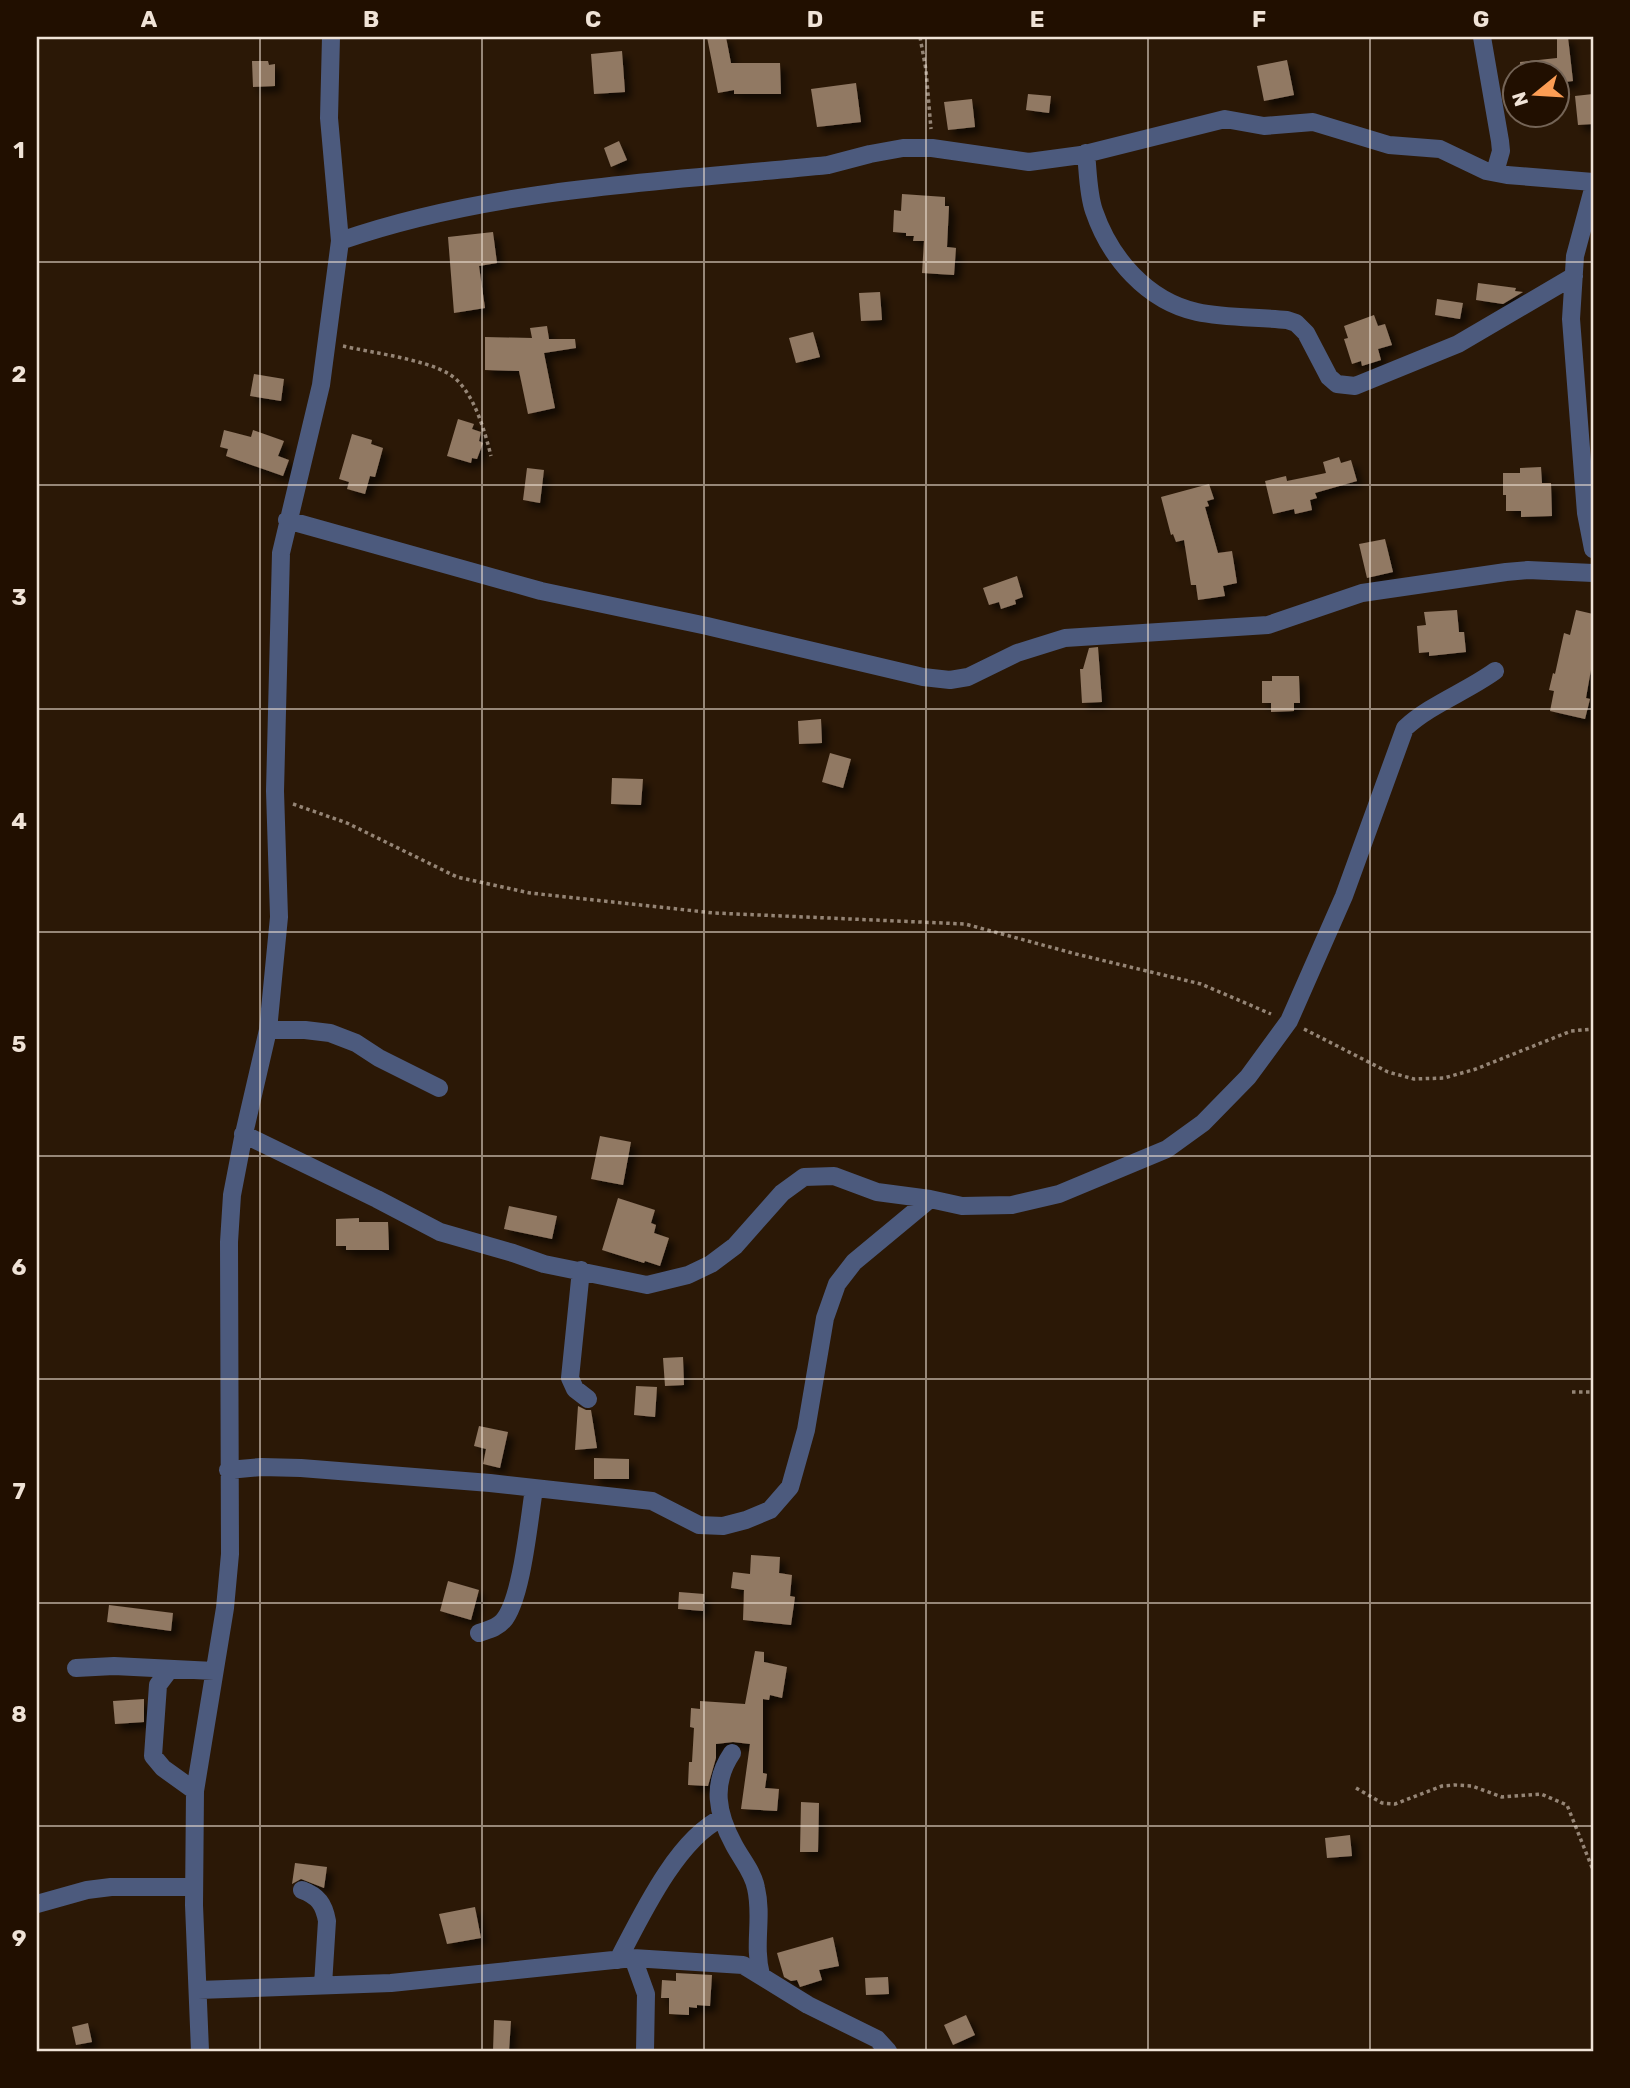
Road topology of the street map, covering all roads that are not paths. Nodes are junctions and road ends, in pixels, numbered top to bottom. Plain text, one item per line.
1 (331, 37) edge
2 (1482, 37) edge
3 (1086, 153) junction
4 (1495, 172) junction
5 (1593, 182) edge
6 (1593, 189) edge
7 (340, 241) junction
8 (1574, 276) junction
9 (287, 520) junction
10 (1593, 549) edge
11 (1593, 573) edge
12 (1495, 671) dead end
13 (268, 1030) junction
14 (439, 1088) dead end
15 (243, 1134) junction
16 (930, 1199) junction
17 (581, 1270) junction
18 (588, 1399) dead end
19 (228, 1470) junction
20 (534, 1489) junction
21 (479, 1633) dead end
22 (76, 1668) dead end
23 (170, 1669) junction
24 (214, 1671) junction
25 (732, 1753) dead end
26 (195, 1791) junction
27 (722, 1818) junction
28 (194, 1887) junction
29 (302, 1890) dead end
30 (37, 1904) edge
31 (625, 1959) junction
32 (761, 1975) junction
33 (323, 1985) junction
34 (198, 1990) junction
35 (200, 2051) edge
36 (645, 2051) edge
37 (888, 2051) edge

1 - 7 street
2 - 4 street
3 - 4 street
3 - 7 street
3 - 8 street
4 - 5 street
6 - 8 street
7 - 9 street
8 - 10 street
9 - 11 street
9 - 13 street
12 - 16 street
13 - 14 street
13 - 15 street
15 - 17 street
15 - 19 street
16 - 17 street
16 - 20 street
17 - 18 street
19 - 20 street
19 - 24 street
20 - 21 street
22 - 23 street
23 - 24 street
23 - 26 street
24 - 26 street
25 - 27 street
26 - 28 street
27 - 31 street
27 - 32 street
28 - 30 street
28 - 34 street
29 - 33 street
31 - 32 street
31 - 33 street
31 - 36 street
32 - 37 street
33 - 34 street
34 - 35 street

